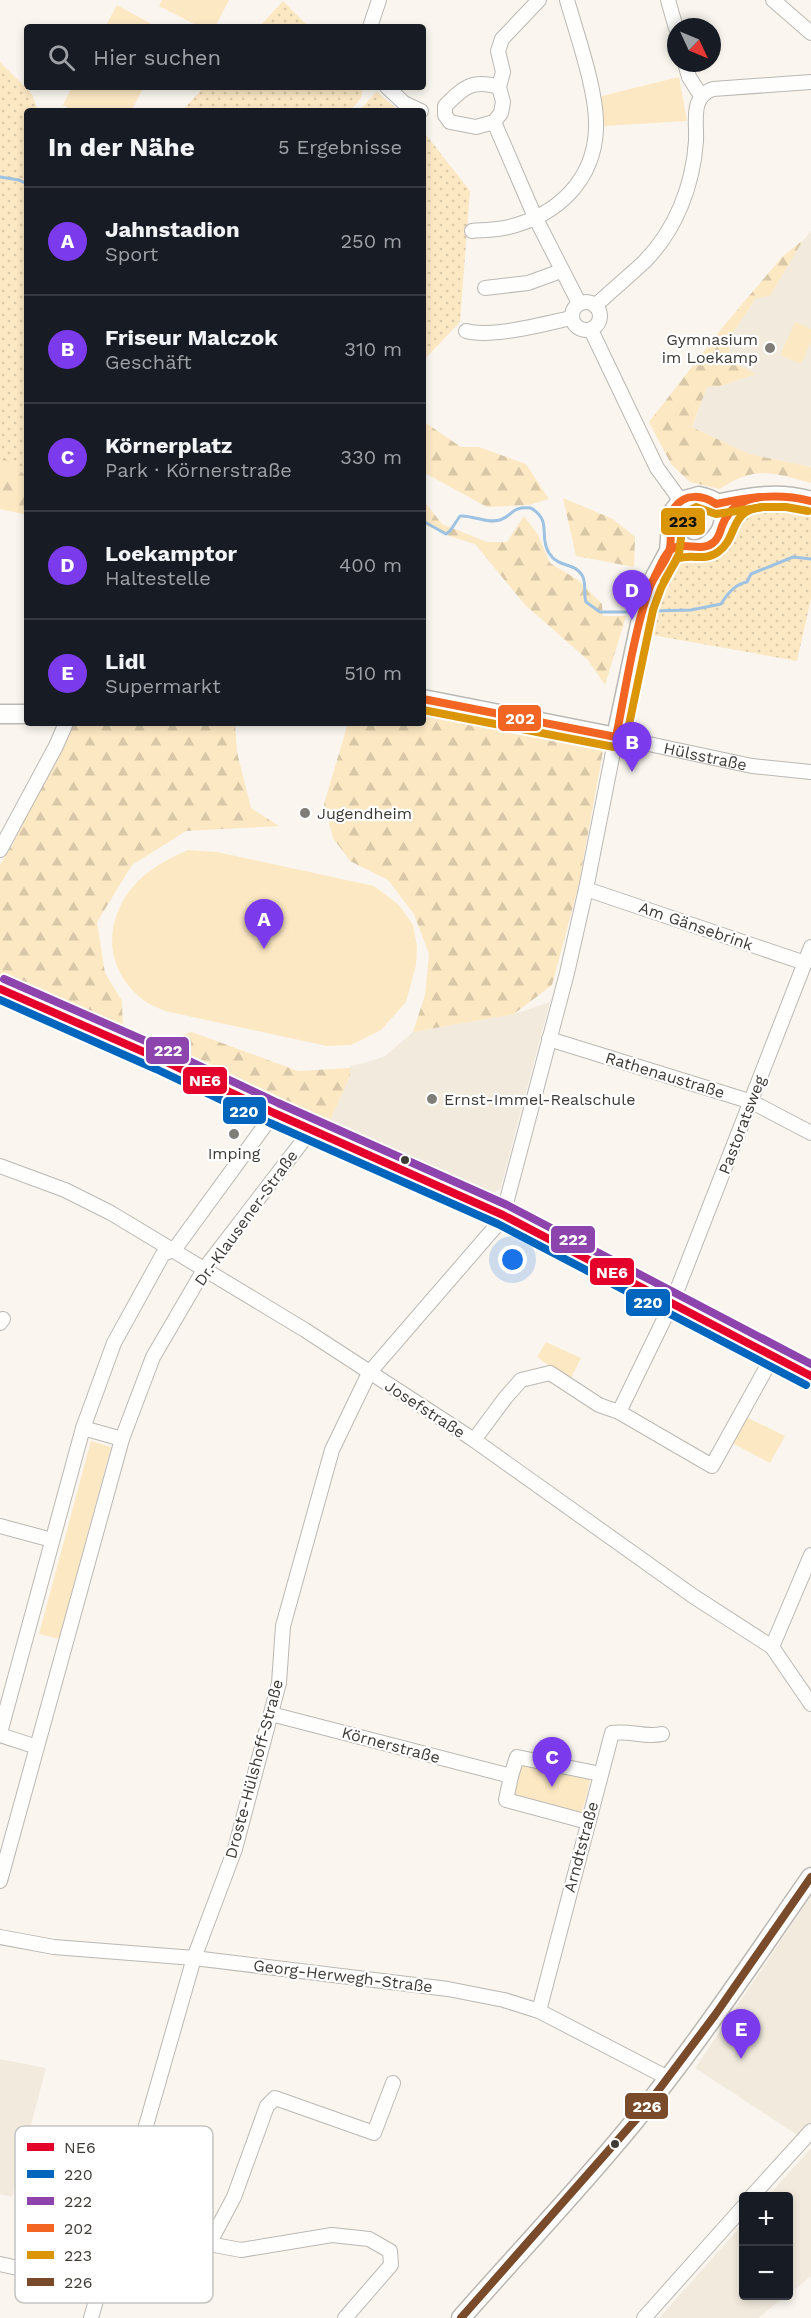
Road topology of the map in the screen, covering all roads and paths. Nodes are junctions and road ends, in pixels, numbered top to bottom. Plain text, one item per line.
1 (379, 0) edge
2 (539, 0) edge
3 (567, 0) edge
4 (668, 0) edge
5 (773, 0) edge
6 (673, 18) edge
7 (371, 24) edge
8 (811, 33) edge
9 (688, 72) edge
10 (811, 82) edge
11 (500, 87) junction
12 (390, 90) edge
13 (701, 96) junction
14 (414, 108) edge
15 (426, 114) edge
16 (445, 115) junction
17 (494, 122) junction
18 (535, 217) junction
19 (472, 231) dead end
20 (561, 271) junction
21 (485, 288) dead end
22 (579, 303) junction
23 (595, 306) junction
24 (571, 318) junction
25 (591, 330) junction
26 (466, 331) dead end
27 (746, 498) junction
28 (681, 501) junction
29 (811, 501) edge
30 (716, 504) junction
31 (723, 524) junction
32 (677, 549) junction
33 (426, 700) edge
34 (0, 714) edge
35 (24, 714) edge
36 (65, 726) edge
37 (616, 737) junction
38 (811, 772) edge
39 (0, 850) edge
40 (586, 889) junction
41 (811, 947) edge
42 (805, 963) junction
43 (0, 989) edge
44 (549, 1039) junction
45 (752, 1102) junction
46 (274, 1113) junction
47 (312, 1129) junction
48 (811, 1133) edge
49 (0, 1167) edge
50 (503, 1215) junction
51 (174, 1250) junction
52 (205, 1268) junction
53 (672, 1303) junction
54 (773, 1356) junction
55 (369, 1373) junction
56 (811, 1376) edge
57 (619, 1412) junction
58 (83, 1428) junction
59 (122, 1439) junction
60 (474, 1440) junction
61 (0, 1526) edge
62 (52, 1540) junction
63 (811, 1555) edge
64 (772, 1647) junction
65 (811, 1704) edge
66 (272, 1713) junction
67 (0, 1734) edge
68 (662, 1734) dead end
69 (37, 1747) junction
70 (601, 1774) junction
71 (511, 1776) junction
72 (588, 1822) junction
73 (811, 1877) edge
74 (0, 1881) edge
75 (0, 1937) edge
76 (194, 1958) junction
77 (539, 2011) junction
78 (668, 2078) junction
79 (393, 2084) dead end
80 (146, 2126) edge
81 (811, 2130) edge
82 (756, 2192) edge
83 (739, 2212) edge
84 (213, 2236) edge
85 (213, 2245) edge
86 (0, 2264) edge
87 (15, 2267) edge
88 (95, 2303) edge
89 (91, 2318) edge
90 (345, 2318) edge
91 (461, 2318) edge
92 (644, 2318) edge

1 - 7 street
2 - 11 street
3 - 18 street
4 - 6 street
5 - 8 street
9 - 13 street
10 - 13 street
11 - 16 street
11 - 17 street
12 - 14 street
13 - 23 street
15 - 16 street
16 - 17 street
17 - 18 street
18 - 19 street
18 - 20 street
20 - 21 street
20 - 22 street
22 - 23 street
22 - 24 street
23 - 25 street
24 - 25 street
24 - 26 street
25 - 28 street
27 - 29 main road
27 - 30 main road
27 - 31 main road
28 - 30 main road
28 - 32 main road
30 - 31 main road
31 - 32 main road
32 - 37 main road
33 - 37 main road, Hülsstraße
34 - 35 main road
36 - 39 street
37 - 38 street, Hülsstraße
37 - 40 street, Droste-Hülshoff-Straße
40 - 42 street, Am Gänsebrink
40 - 44 street, Droste-Hülshoff-Straße
41 - 42 street, Pastoratsweg
42 - 45 street, Pastoratsweg
43 - 46 street
44 - 45 street, Rathenaustraße
44 - 50 street, Droste-Hülshoff-Straße
45 - 48 street, Rathenaustraße
45 - 53 street, Pastoratsweg
46 - 47 street
46 - 51 street
47 - 50 street
47 - 52 street, Dr.-Klausener-Straße
49 - 51 street, Josefstraße
50 - 53 street
50 - 55 street, Droste-Hülshoff-Straße
51 - 52 street, Josefstraße
51 - 58 street
52 - 55 street, Josefstraße
52 - 59 street, Dr.-Klausener-Straße
53 - 54 street
53 - 57 street, Pastoratsweg
54 - 56 street
54 - 57 street
55 - 60 street, Josefstraße
55 - 66 street, Droste-Hülshoff-Straße
57 - 60 street
58 - 59 street
58 - 62 street
59 - 69 street, Dr.-Klausener-Straße
60 - 64 street, Josefstraße
61 - 62 street
62 - 67 street
63 - 64 street
64 - 65 street, Josefstraße
66 - 71 street, Körnerstraße
66 - 76 street, Droste-Hülshoff-Straße
67 - 69 street
68 - 70 street, Arndtstraße
69 - 74 street, Dr.-Klausener-Straße
70 - 71 street
70 - 72 street, Arndtstraße
71 - 72 street
72 - 77 street, Arndtstraße
73 - 78 main road
75 - 76 street, Georg-Herwegh-Straße
76 - 77 street, Georg-Herwegh-Straße
76 - 80 street, Droste-Hülshoff-Straße
77 - 78 street, Georg-Herwegh-Straße
78 - 91 main road
79 - 84 street
81 - 82 street
83 - 92 street
85 - 90 street
86 - 87 street
88 - 89 street, Droste-Hülshoff-Straße

